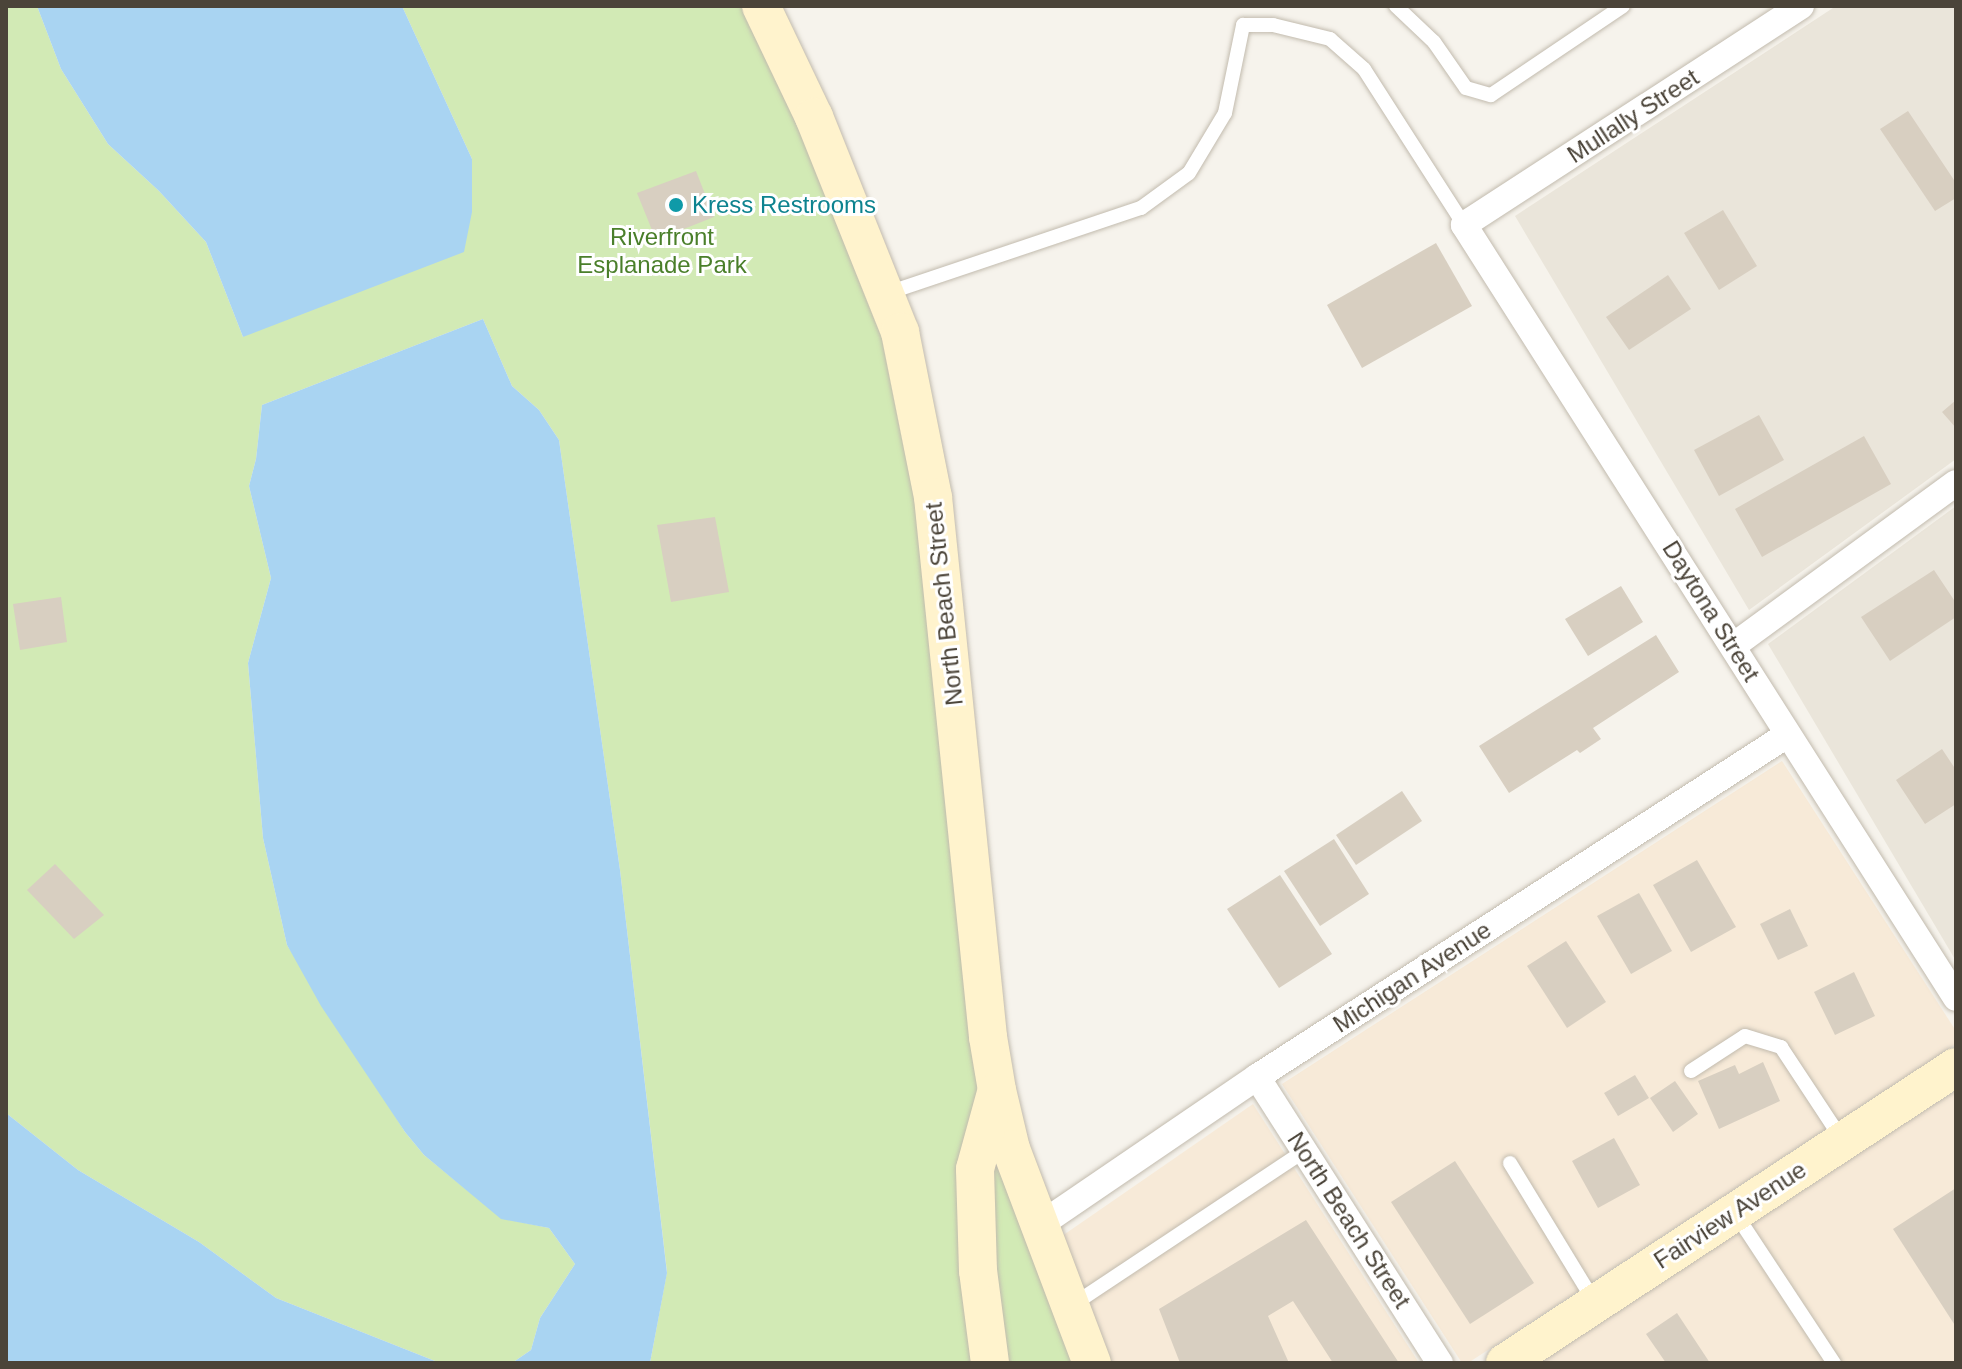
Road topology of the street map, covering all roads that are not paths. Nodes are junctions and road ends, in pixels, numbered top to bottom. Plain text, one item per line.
1 (761, 6) edge
2 (1396, 6) edge
3 (1623, 6) edge
4 (1801, 6) edge
5 (1464, 225) junction
6 (885, 294) junction
7 (1956, 483) edge
8 (1733, 646) junction
9 (1787, 735) junction
10 (1956, 998) edge
11 (1956, 1067) edge
12 (1691, 1071) dead end
13 (1257, 1077) junction
14 (997, 1090) junction
15 (1843, 1141) junction
16 (1304, 1151) junction
17 (1510, 1163) dead end
18 (1735, 1212) junction
19 (1040, 1225) junction
20 (1595, 1301) junction
21 (1070, 1306) junction
22 (1526, 1353) edge
23 (990, 1363) edge
24 (1092, 1363) edge
25 (1440, 1363) edge
26 (1834, 1363) edge

1 - 6 street, North Beach Street
2 - 3 lane
4 - 5 street, Mullally Street
5 - 6 lane
5 - 8 street, Daytona Street
6 - 14 street, North Beach Street
7 - 8 street
8 - 9 street, Daytona Street
9 - 10 street, Daytona Street
9 - 13 street, Michigan Avenue
11 - 15 street, Fairview Avenue
12 - 15 lane
13 - 16 street, North Beach Street
13 - 19 street, Michigan Avenue
14 - 19 street, North Beach Street
14 - 23 street
15 - 18 street, Fairview Avenue
16 - 21 lane
16 - 25 street, North Beach Street
17 - 20 lane
18 - 20 street, Fairview Avenue
18 - 26 lane
19 - 21 street, North Beach Street
20 - 22 street, Fairview Avenue
21 - 24 street, North Beach Street

